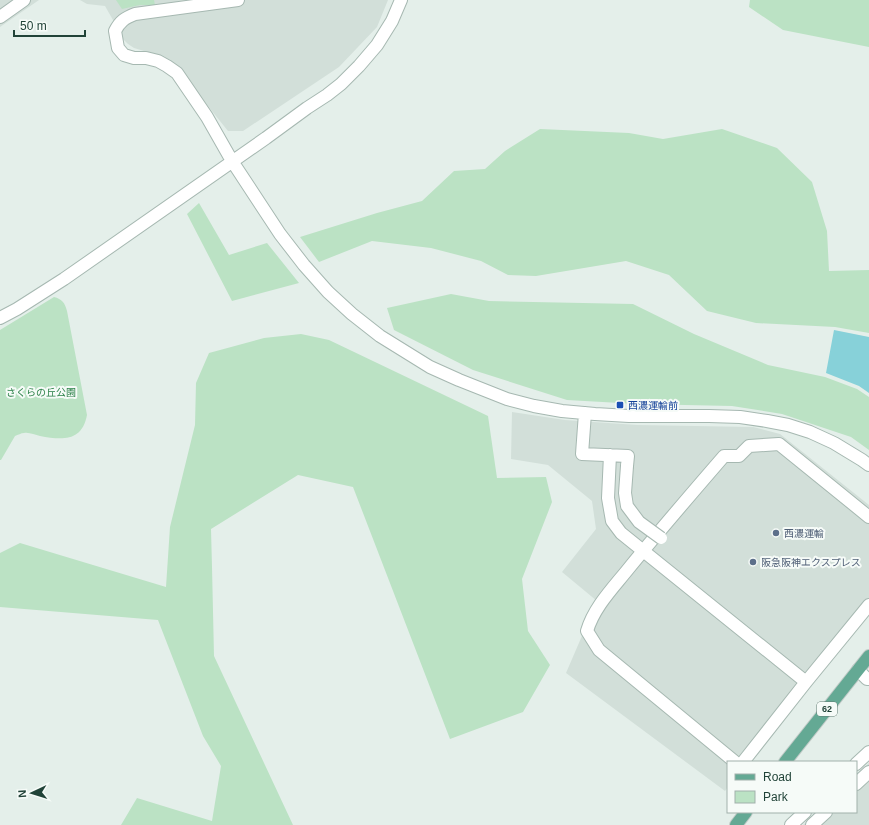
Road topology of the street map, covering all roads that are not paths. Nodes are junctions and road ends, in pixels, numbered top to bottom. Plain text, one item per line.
1 (24, 0) edge
2 (238, 0) edge
3 (401, 0) edge
4 (0, 17) edge
5 (232, 161) junction
6 (0, 318) edge
7 (585, 413) junction
8 (610, 455) junction
9 (869, 465) edge
10 (869, 517) edge
11 (661, 538) dead end
12 (643, 551) junction
13 (869, 604) edge
14 (869, 656) edge
15 (858, 670) junction
16 (869, 679) edge
17 (806, 682) junction
18 (869, 752) edge
19 (734, 761) edge
20 (744, 761) edge
21 (787, 761) edge
22 (857, 763) edge
23 (869, 772) edge
24 (857, 783) edge
25 (745, 813) edge
26 (825, 813) edge
27 (803, 816) edge
28 (736, 825) edge
29 (791, 825) edge
30 (812, 825) edge

1 - 4 street
2 - 5 street
3 - 5 street
5 - 6 street
5 - 7 street
7 - 8 street
7 - 9 street
8 - 11 street, bridge
8 - 12 street
10 - 12 street
12 - 17 street
12 - 19 street
13 - 17 street
14 - 15 main road, 62
15 - 16 street
15 - 21 main road, 62
17 - 20 street
18 - 22 street
23 - 24 street
25 - 28 main road
26 - 30 street
27 - 29 street

